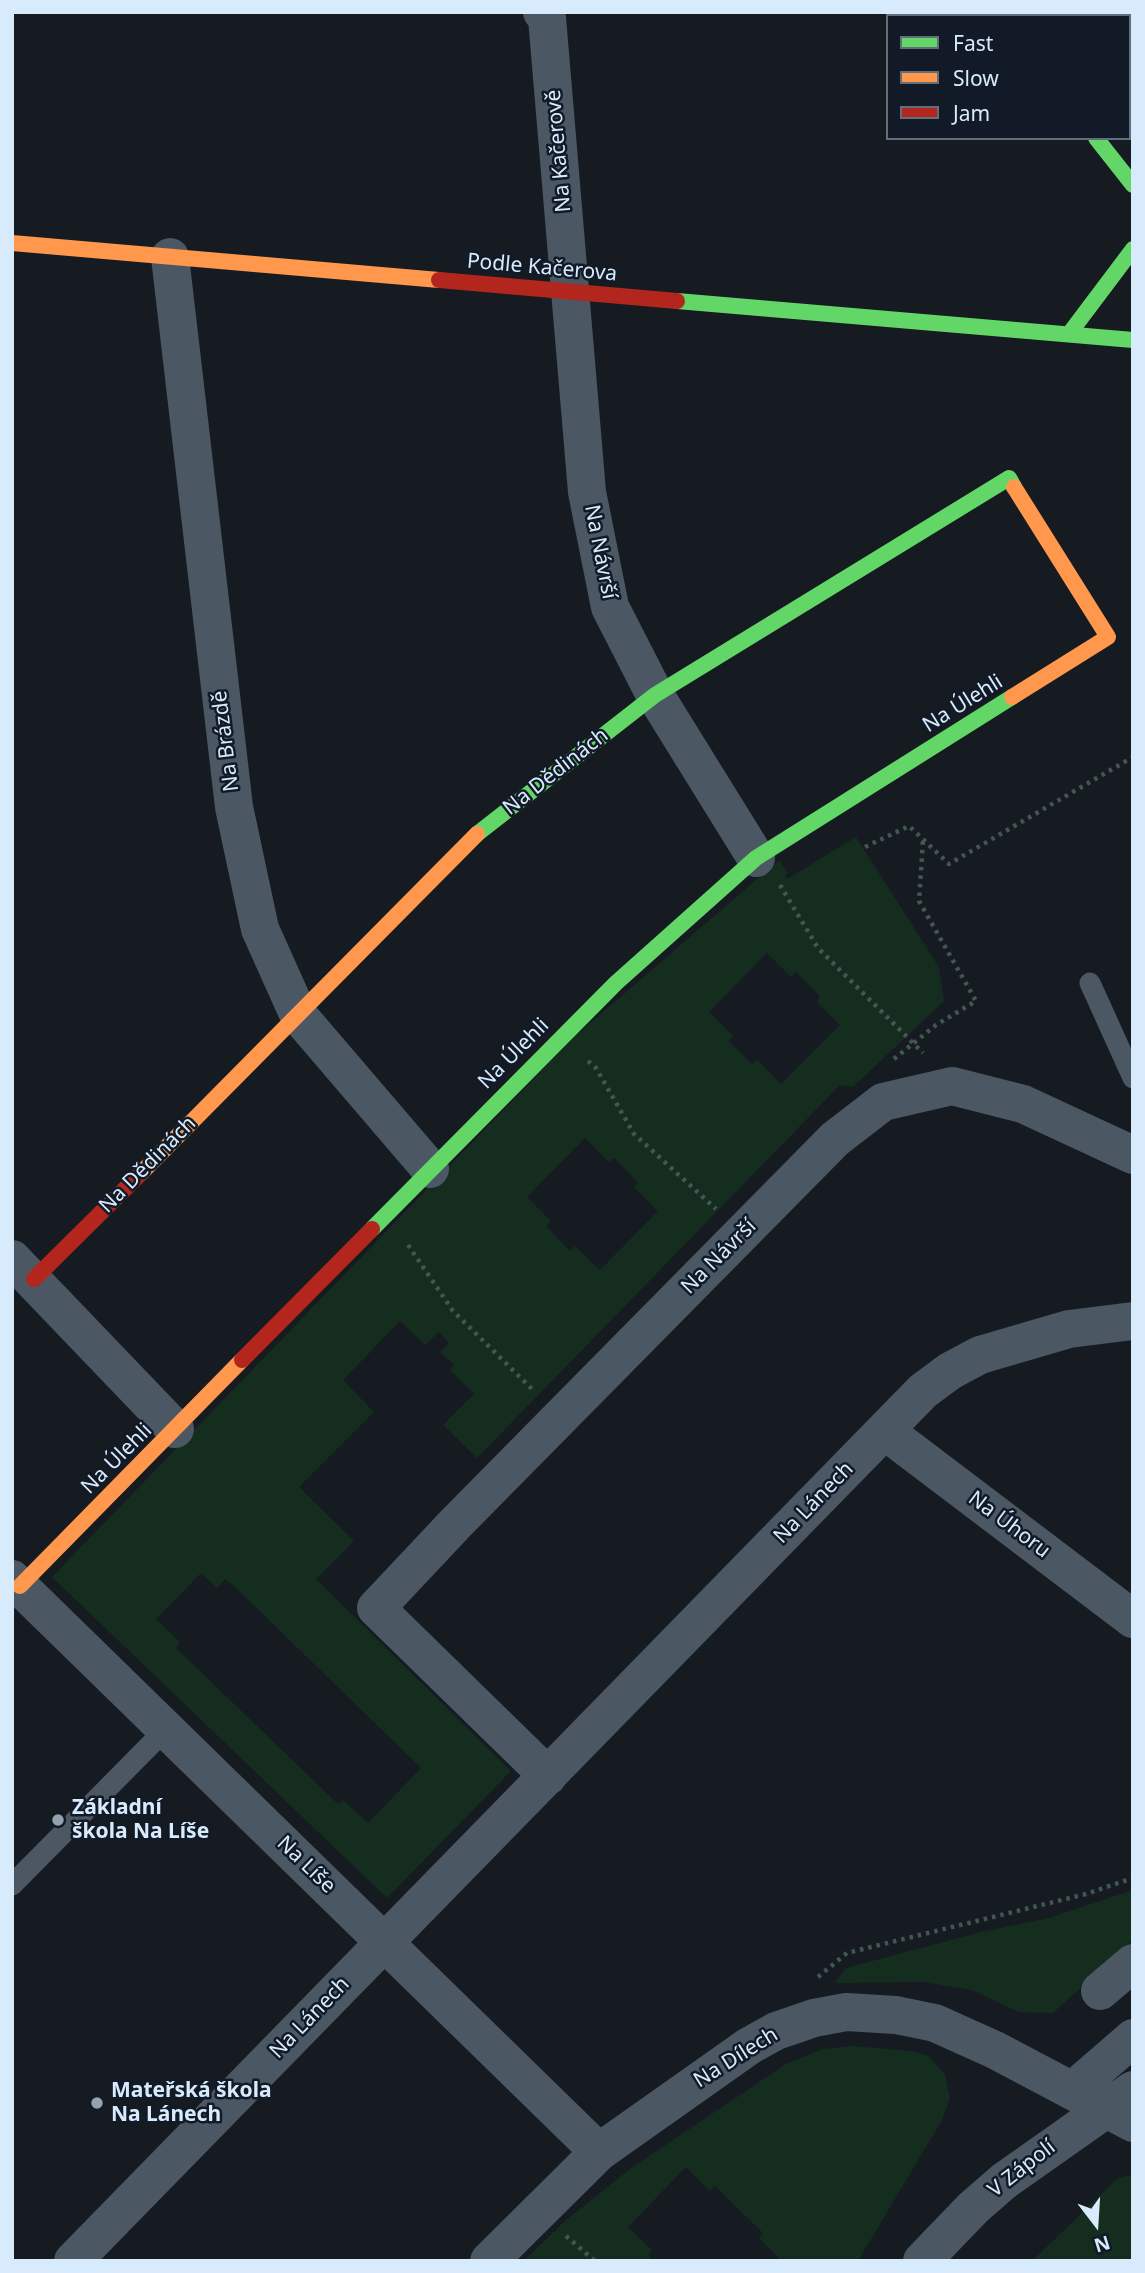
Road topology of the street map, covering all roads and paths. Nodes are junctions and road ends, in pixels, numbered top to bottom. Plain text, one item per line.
1 (542, 12) edge
2 (1098, 140) edge
3 (1133, 185) edge
4 (12, 243) edge
5 (1133, 249) edge
6 (170, 257) junction
7 (571, 292) junction
8 (1069, 334) junction
9 (1133, 340) edge
10 (1108, 637) joint
11 (655, 695) junction
12 (1133, 757) edge
13 (923, 840) junction
14 (865, 847) dead end
15 (756, 858) junction
16 (786, 893) dead end
17 (1090, 983) dead end
18 (299, 1016) junction
19 (936, 1026) dead end
20 (596, 1068) dead end
21 (1133, 1078) edge
22 (952, 1086) junction
23 (1133, 1155) edge
24 (430, 1168) junction
25 (720, 1212) dead end
26 (414, 1250) dead end
27 (23, 1269) edge
28 (1133, 1321) edge
29 (541, 1397) dead end
30 (175, 1429) junction
31 (884, 1431) junction
32 (16, 1582) edge
33 (1133, 1619) edge
34 (166, 1729) junction
35 (548, 1776) junction
36 (1133, 1878) edge
37 (12, 1885) edge
38 (384, 1942) junction
39 (1133, 1963) edge
40 (811, 1983) dead end
41 (1100, 1991) dead end
42 (1133, 2038) edge
43 (1111, 2103) edge
44 (599, 2152) junction
45 (564, 2234) dead end
46 (73, 2261) edge
47 (489, 2261) edge
48 (595, 2261) edge
49 (922, 2261) edge

1 - 7 street, Na Kačerově
2 - 3 street
4 - 6 street, Podle Kačerova
5 - 8 street
6 - 7 street, Podle Kačerova
6 - 18 street, Na Brázdě
7 - 8 street, Podle Kačerova
7 - 11 street, Na Návrší
8 - 9 street, Podle Kačerova
10 - 11 street, Na Dědinách
10 - 15 street, Na Úlehli
11 - 15 street, Na Návrší
11 - 18 street, Na Dědinách
12 - 13 path
13 - 14 path
13 - 19 path
15 - 24 street, Na Úlehli
16 - 22 path
17 - 21 lane
18 - 24 street, Na Brázdě
18 - 27 street, Na Dědinách
20 - 25 path
22 - 23 street, Na Návrší
22 - 35 street, Na Návrší
24 - 30 street, Na Úlehli
26 - 29 path
27 - 30 street, Na Dědinách
28 - 31 street, Na Lánech
30 - 32 street, Na Úlehli
31 - 33 street, Na Úhoru
31 - 35 street, Na Lánech
32 - 34 street, Na Líše
34 - 37 lane
34 - 38 street, Na Líše
35 - 38 street, Na Lánech
36 - 40 path
38 - 44 street, Na Líše
38 - 46 street, Na Lánech
39 - 41 street
42 - 43 street, V Zápolí
43 - 44 street, Na Dílech
43 - 49 street, V Zápolí
44 - 47 street, Na Dílech
45 - 48 path

